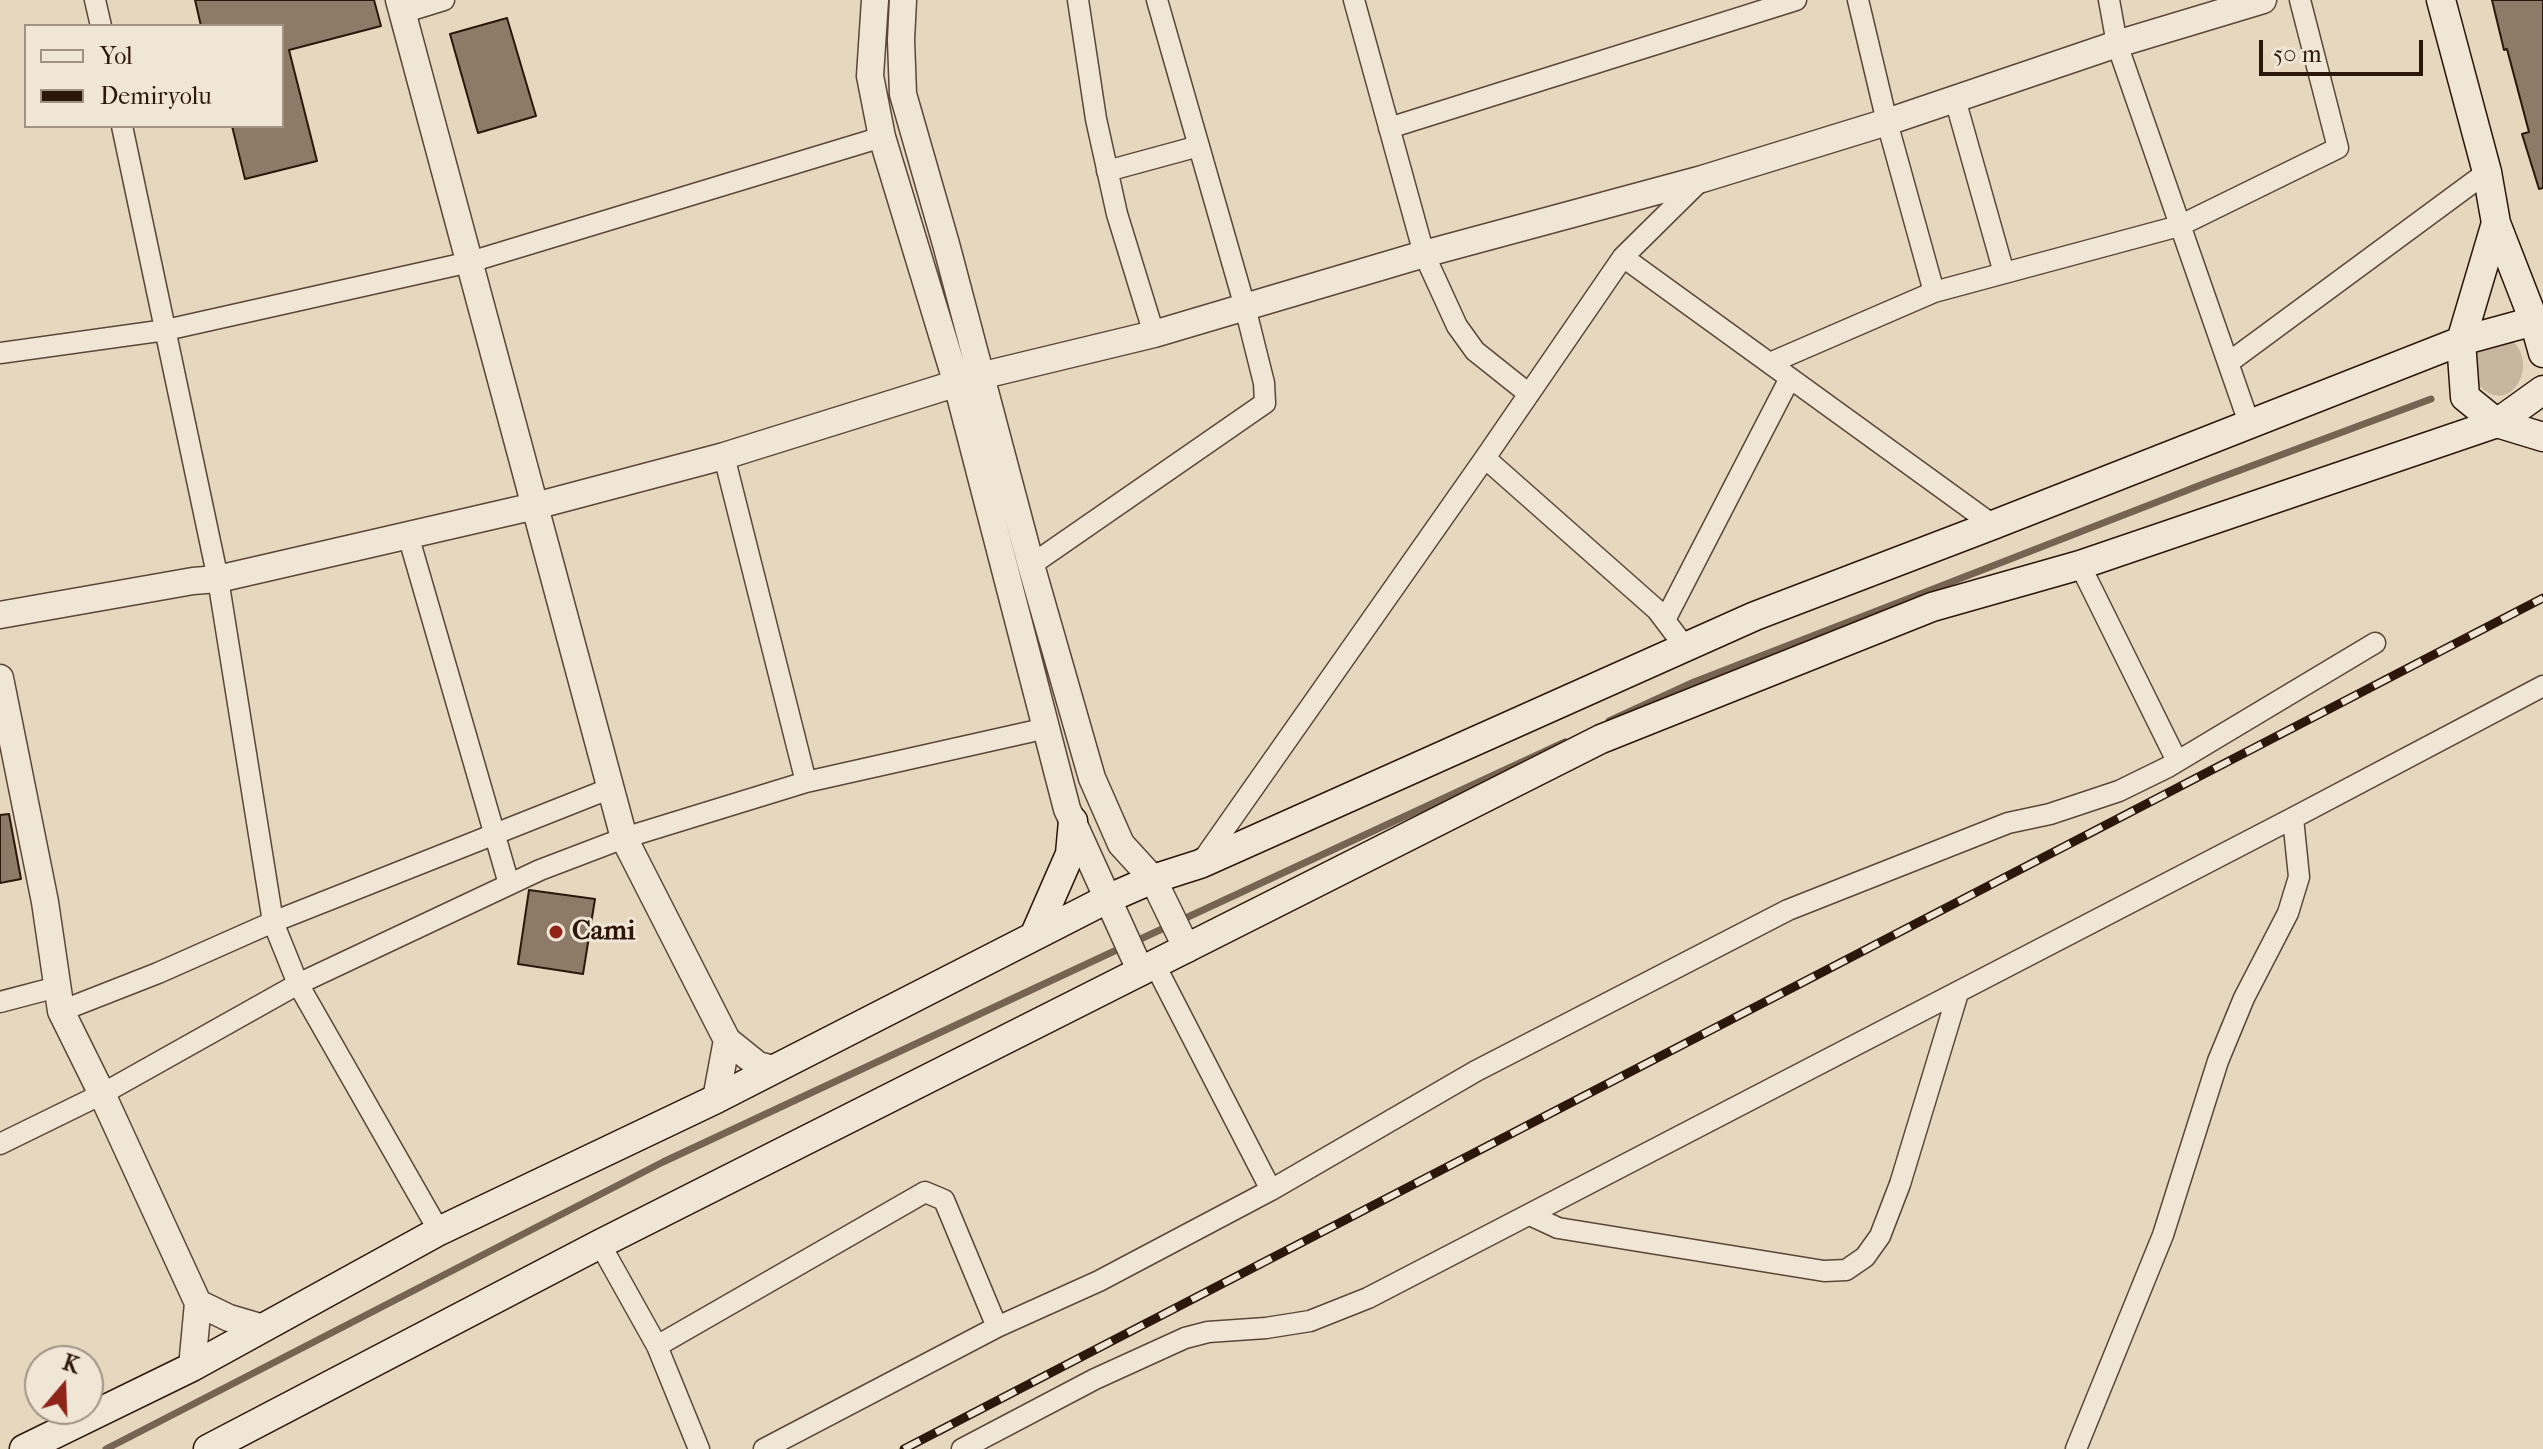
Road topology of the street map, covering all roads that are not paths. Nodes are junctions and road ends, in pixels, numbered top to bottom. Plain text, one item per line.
1 (95, 0) edge
2 (444, 0) edge
3 (875, 0) edge
4 (903, 0) edge
5 (1078, 0) edge
6 (1157, 0) edge
7 (1354, 0) edge
8 (1796, 0) edge
9 (1858, 0) edge
10 (2109, 0) edge
11 (2263, 0) edge
12 (2300, 0) edge
13 (2441, 0) edge
14 (400, 6) edge
15 (101, 24) edge
16 (2117, 44) junction
17 (1955, 99) junction
18 (1887, 122) junction
19 (122, 128) edge
20 (1389, 128) junction
21 (882, 137) junction
22 (1199, 146) junction
23 (1107, 171) junction
24 (2487, 172) junction
25 (1702, 179) junction
26 (2496, 223) junction
27 (2179, 226) junction
28 (1424, 254) junction
29 (1623, 257) junction
30 (470, 262) junction
31 (2004, 273) junction
32 (1934, 292) junction
33 (1245, 307) junction
34 (2539, 318) edge
35 (166, 330) junction
36 (1154, 334) junction
37 (2461, 341) junction
38 (0, 353) edge
39 (2543, 353) edge
40 (1770, 363) junction
41 (2228, 363) junction
42 (1790, 378) junction
43 (969, 380) junction
44 (2543, 390) edge
45 (1529, 394) junction
46 (2249, 423) junction
47 (2497, 423) junction
48 (2543, 437) edge
49 (724, 456) junction
50 (1485, 458) junction
51 (535, 506) junction
52 (1993, 525) junction
53 (408, 535) junction
54 (1031, 565) junction
55 (2080, 565) junction
56 (218, 579) junction
57 (0, 615) edge
58 (1665, 620) junction
59 (2375, 643) dead end
60 (1685, 647) junction
61 (0, 678) edge
62 (2543, 686) edge
63 (1047, 728) junction
64 (2177, 761) junction
65 (806, 782) junction
66 (611, 788) junction
67 (2293, 818) junction
68 (1073, 821) junction
69 (494, 835) junction
70 (624, 838) junction
71 (1200, 864) junction
72 (509, 884) junction
73 (1157, 887) junction
74 (1110, 907) junction
75 (273, 922) junction
76 (1035, 934) junction
77 (1183, 942) junction
78 (1143, 965) junction
79 (298, 984) junction
80 (1958, 993) junction
81 (59, 999) junction
82 (0, 1002) edge
83 (727, 1040) junction
84 (774, 1069) junction
85 (102, 1094) junction
86 (716, 1099) junction
87 (0, 1144) edge
88 (1271, 1190) junction
89 (1530, 1215) junction
90 (439, 1231) junction
91 (600, 1244) junction
92 (198, 1303) junction
93 (997, 1327) junction
94 (263, 1328) junction
95 (657, 1346) junction
96 (192, 1367) junction
97 (24, 1449) edge
98 (208, 1449) edge
99 (699, 1449) edge
100 (764, 1449) edge
101 (962, 1449) edge
102 (2076, 1449) edge

1 - 15 street
2 - 14 street
3 - 21 street
4 - 43 street
5 - 23 street
6 - 22 street
7 - 20 street
8 - 20 street
9 - 18 street
10 - 16 street
11 - 16 street
12 - 27 street
13 - 24 main road
14 - 30 street
16 - 17 street
16 - 27 street
17 - 18 street
17 - 31 street
18 - 25 street
18 - 32 street
19 - 35 street
20 - 28 street
21 - 30 street
21 - 43 street
22 - 23 street
22 - 33 street
23 - 36 street
24 - 26 main road
24 - 41 street
25 - 28 street
25 - 29 street
26 - 34 main road
26 - 37 main road
27 - 31 street
27 - 41 street
28 - 33 street
28 - 45 street
29 - 40 street
29 - 45 street
30 - 35 street
30 - 51 street
31 - 32 street
32 - 40 street
33 - 36 street
33 - 54 street
34 - 37 main road
34 - 39 main road
35 - 38 street
35 - 56 street
36 - 43 street
37 - 46 main road
37 - 47 main road
40 - 42 street
41 - 46 street
42 - 52 street
42 - 58 street
43 - 49 street
43 - 54 street
43 - 63 street
44 - 47 main road
45 - 50 street
46 - 52 main road
47 - 48 main road
47 - 55 main road
49 - 51 street
49 - 65 street
50 - 58 street
50 - 71 street
51 - 53 street
51 - 66 street
52 - 60 main road
53 - 56 street
53 - 69 street
54 - 73 street
55 - 64 street
55 - 77 main road
56 - 57 street
56 - 75 street
58 - 60 street
59 - 64 street
60 - 71 main road
61 - 81 street
62 - 67 street
63 - 65 street
63 - 68 street
64 - 88 street
65 - 70 street
66 - 69 street
66 - 70 street
67 - 80 street
67 - 102 street
68 - 74 street
68 - 76 main road
69 - 72 street
69 - 75 street
70 - 72 street
70 - 83 street
71 - 73 main road
72 - 79 street
73 - 74 main road
73 - 77 street
74 - 76 main road
74 - 78 street
75 - 79 street
75 - 81 street
76 - 84 main road
77 - 78 main road
78 - 88 street
78 - 91 main road
79 - 85 street
79 - 90 street
80 - 89 street
80 - 89 street
81 - 82 street
81 - 85 street
83 - 84 street
83 - 86 street
84 - 86 main road
85 - 87 street
85 - 92 street
86 - 90 main road
88 - 93 street
89 - 101 street
90 - 94 main road
91 - 95 street
91 - 98 main road
92 - 94 street
92 - 96 street
93 - 95 street
93 - 100 street
94 - 96 main road
95 - 99 street
96 - 97 main road

